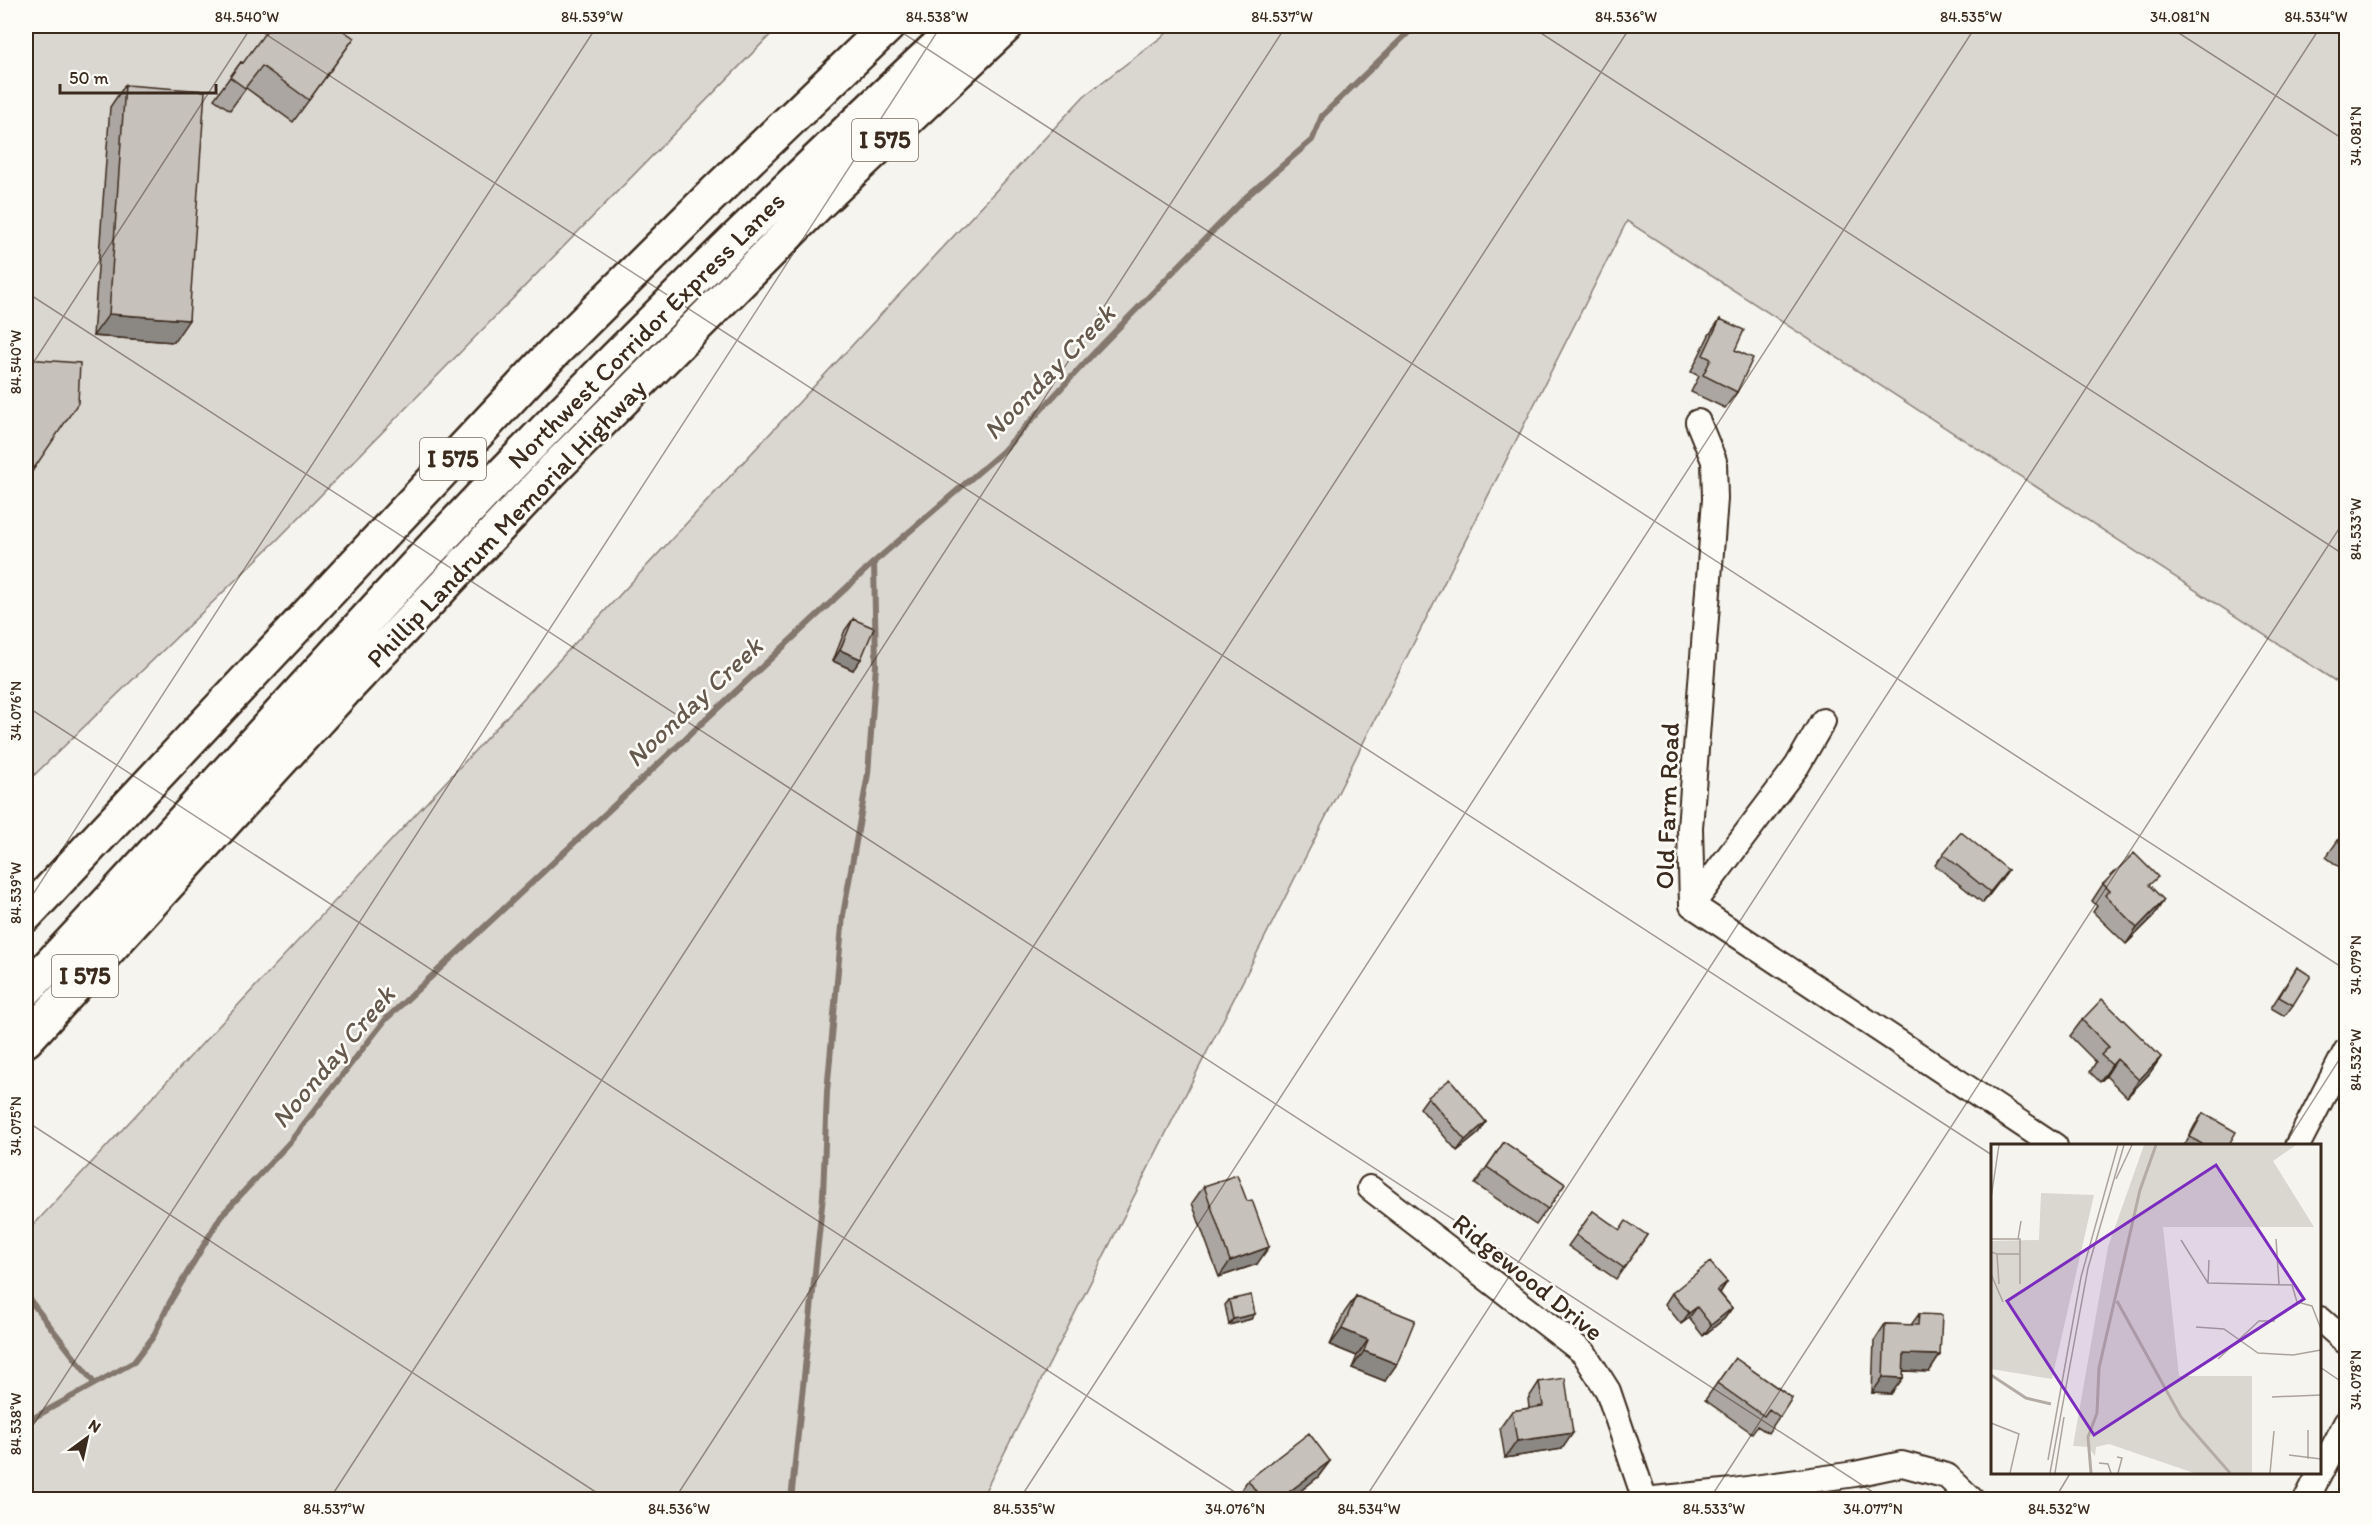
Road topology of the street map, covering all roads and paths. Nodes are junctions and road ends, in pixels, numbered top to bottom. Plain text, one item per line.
1 (888, 26) edge
2 (959, 26) edge
3 (1006, 26) edge
4 (1698, 422) dead end
5 (1823, 721) dead end
6 (1692, 905) junction
7 (26, 915) edge
8 (26, 990) edge
9 (26, 1040) edge
10 (2346, 1051) edge
11 (2052, 1144) edge
12 (2298, 1144) edge
13 (1370, 1188) dead end
14 (2321, 1321) edge
15 (2346, 1342) edge
16 (2346, 1423) edge
17 (2321, 1471) edge
18 (2320, 1474) edge
19 (1645, 1500) edge
20 (1972, 1500) edge
21 (2306, 1500) edge

1 - 7 highway, I 575
2 - 8 highway, Northwest Corridor Express Lanes
3 - 9 highway, Phillip Landrum Memorial Highway / I 575
4 - 6 street, Old Farm Road
5 - 6 street
6 - 11 street, Old Farm Road
10 - 12 street
13 - 19 street, Ridgewood Drive
14 - 15 street
16 - 17 street
18 - 21 street
19 - 20 street

